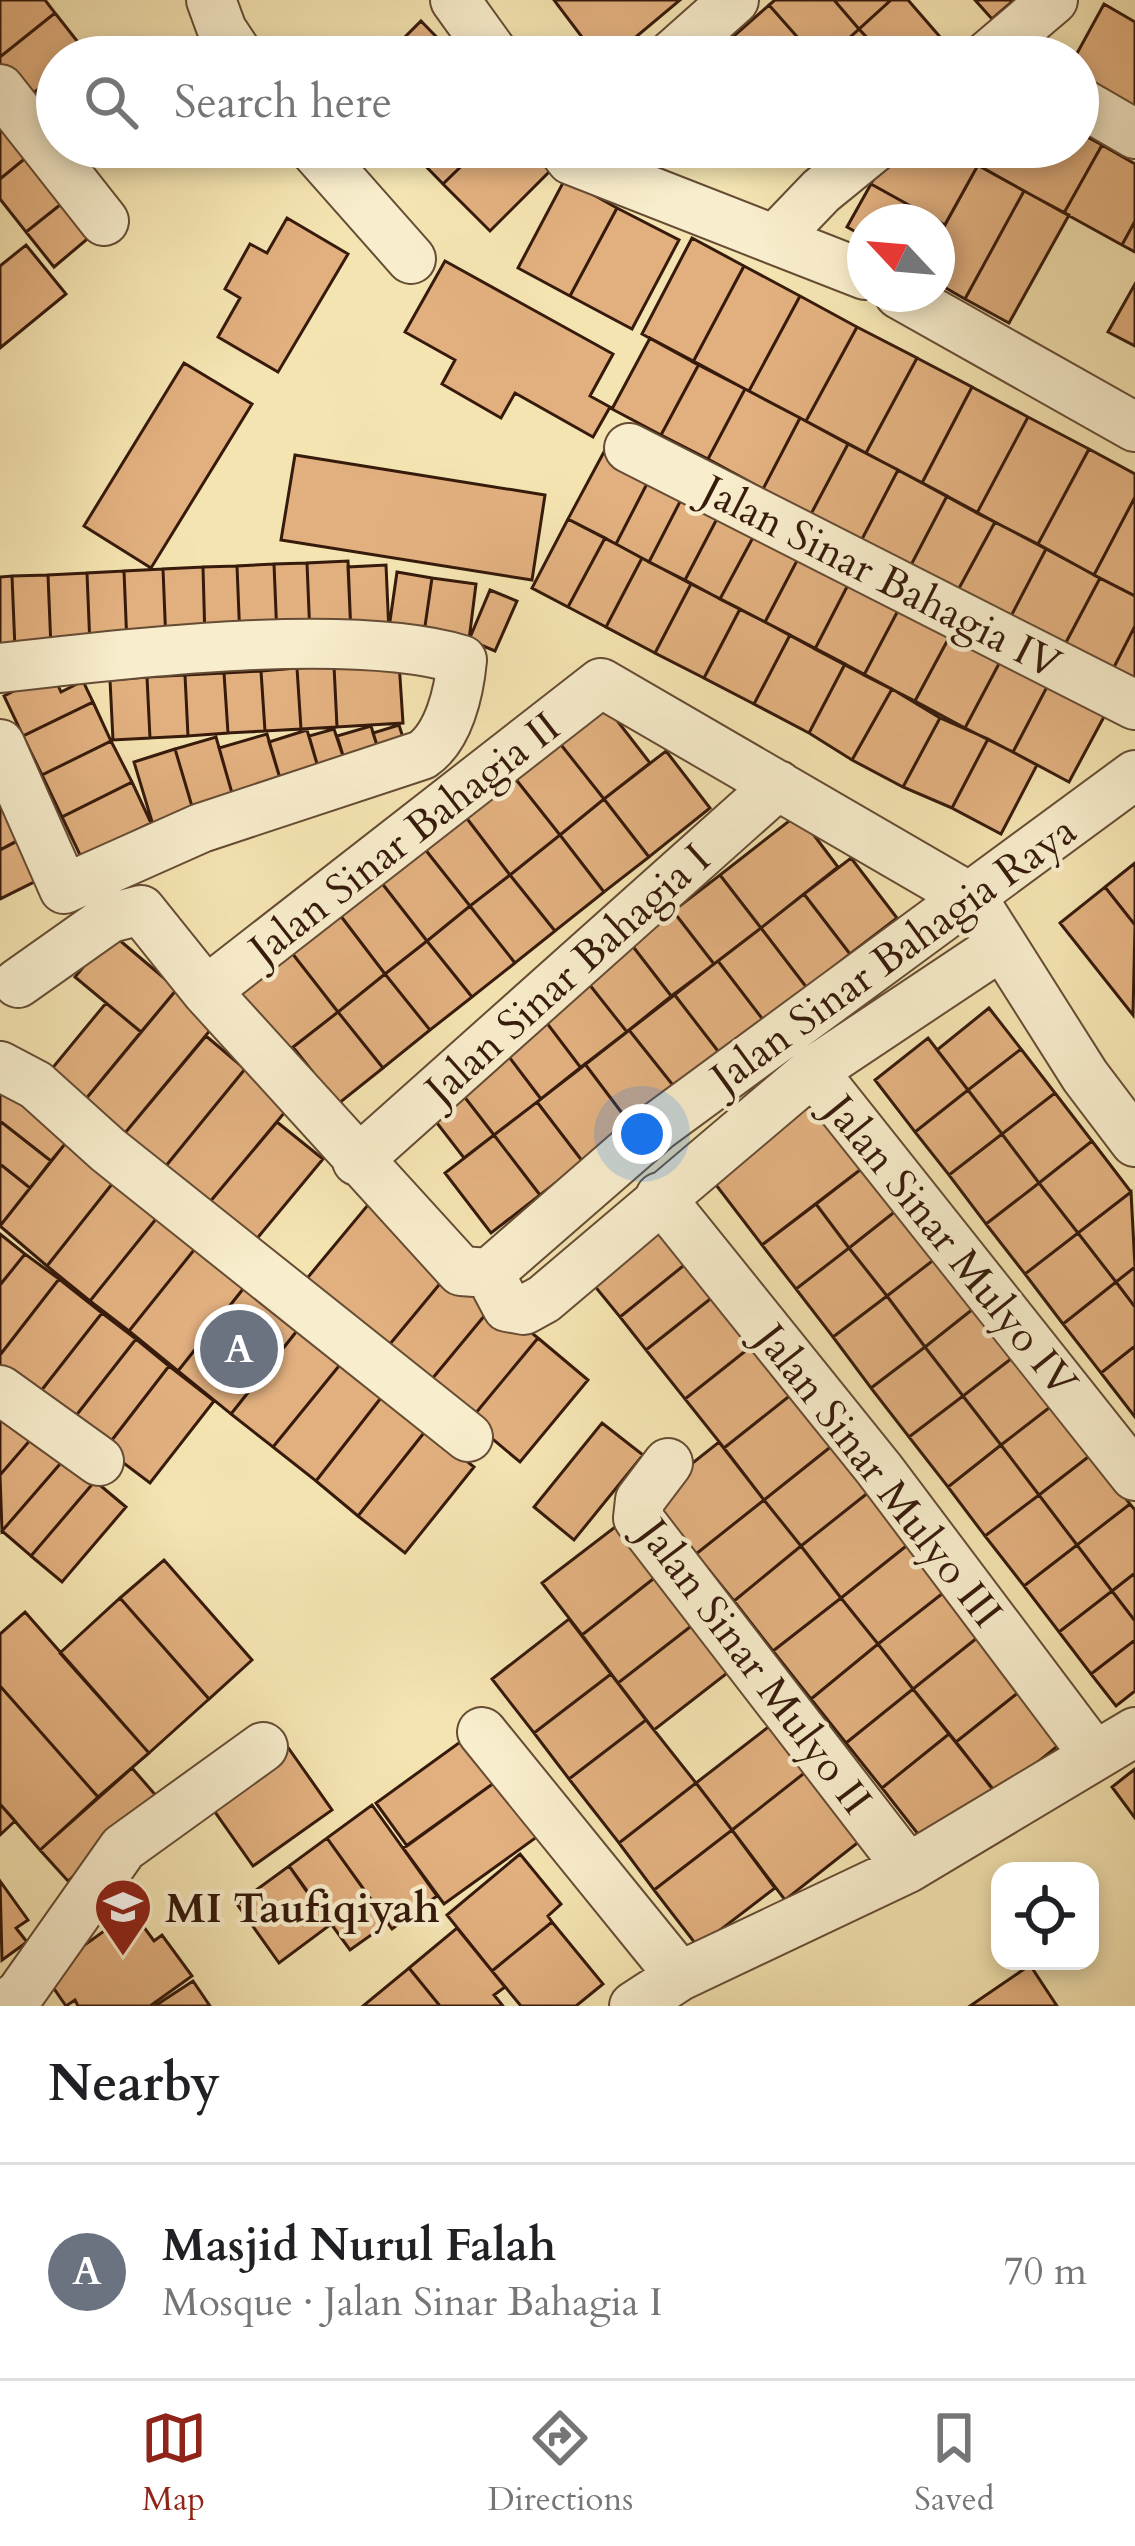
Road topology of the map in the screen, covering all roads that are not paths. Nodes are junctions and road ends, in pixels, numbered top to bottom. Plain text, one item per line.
1 (211, 0) edge
2 (455, 0) edge
3 (734, 0) edge
4 (1052, 0) edge
5 (225, 36) edge
6 (481, 36) edge
7 (694, 36) edge
8 (1014, 36) edge
9 (0, 89) edge
10 (1099, 113) edge
11 (1135, 134) edge
12 (36, 135) edge
13 (62, 168) edge
14 (331, 168) edge
15 (612, 168) edge
16 (848, 168) edge
17 (104, 221) dead end
18 (776, 238) junction
19 (411, 259) dead end
20 (847, 268) edge
21 (931, 312) edge
22 (1135, 427) edge
23 (629, 448) dead end
24 (0, 668) edge
25 (1135, 706) edge
26 (0, 744) edge
27 (1135, 775) edge
28 (778, 785) junction
29 (64, 889) junction
30 (973, 899) junction
31 (1002, 945) junction
32 (206, 991) junction
33 (9, 994) edge
34 (0, 1066) edge
35 (813, 1071) junction
36 (1135, 1142) edge
37 (357, 1161) junction
38 (660, 1197) junction
39 (489, 1273) junction
40 (0, 1390) edge
41 (468, 1437) dead end
42 (99, 1461) dead end
43 (668, 1463) dead end
44 (1135, 1476) edge
45 (482, 1732) dead end
46 (1115, 1744) edge
47 (263, 1747) dead end
48 (908, 1868) junction
49 (680, 1976) junction
50 (4, 2006) edge
51 (634, 2006) edge

1 - 5 street
2 - 6 street
3 - 7 street
4 - 8 street
9 - 12 street
10 - 11 street
13 - 17 street
14 - 19 street
15 - 18 street
16 - 18 street
18 - 20 street
21 - 22 street
23 - 25 street, Jalan Sinar Bahagia IV
24 - 29 street
26 - 29 street
27 - 30 street, Jalan Sinar Bahagia Raya
28 - 30 street
28 - 32 street, Jalan Sinar Bahagia II
28 - 37 street, Jalan Sinar Bahagia I
29 - 33 street
30 - 31 street
30 - 39 street, Jalan Sinar Bahagia Raya
31 - 35 street
31 - 36 street
32 - 33 street
32 - 37 street
34 - 41 street
35 - 38 street
35 - 44 street, Jalan Sinar Mulyo IV
37 - 39 street
38 - 39 street
38 - 46 street, Jalan Sinar Mulyo III
40 - 42 street
43 - 48 street, Jalan Sinar Mulyo II
45 - 49 street
46 - 48 street
47 - 50 street
48 - 49 street
49 - 51 street

